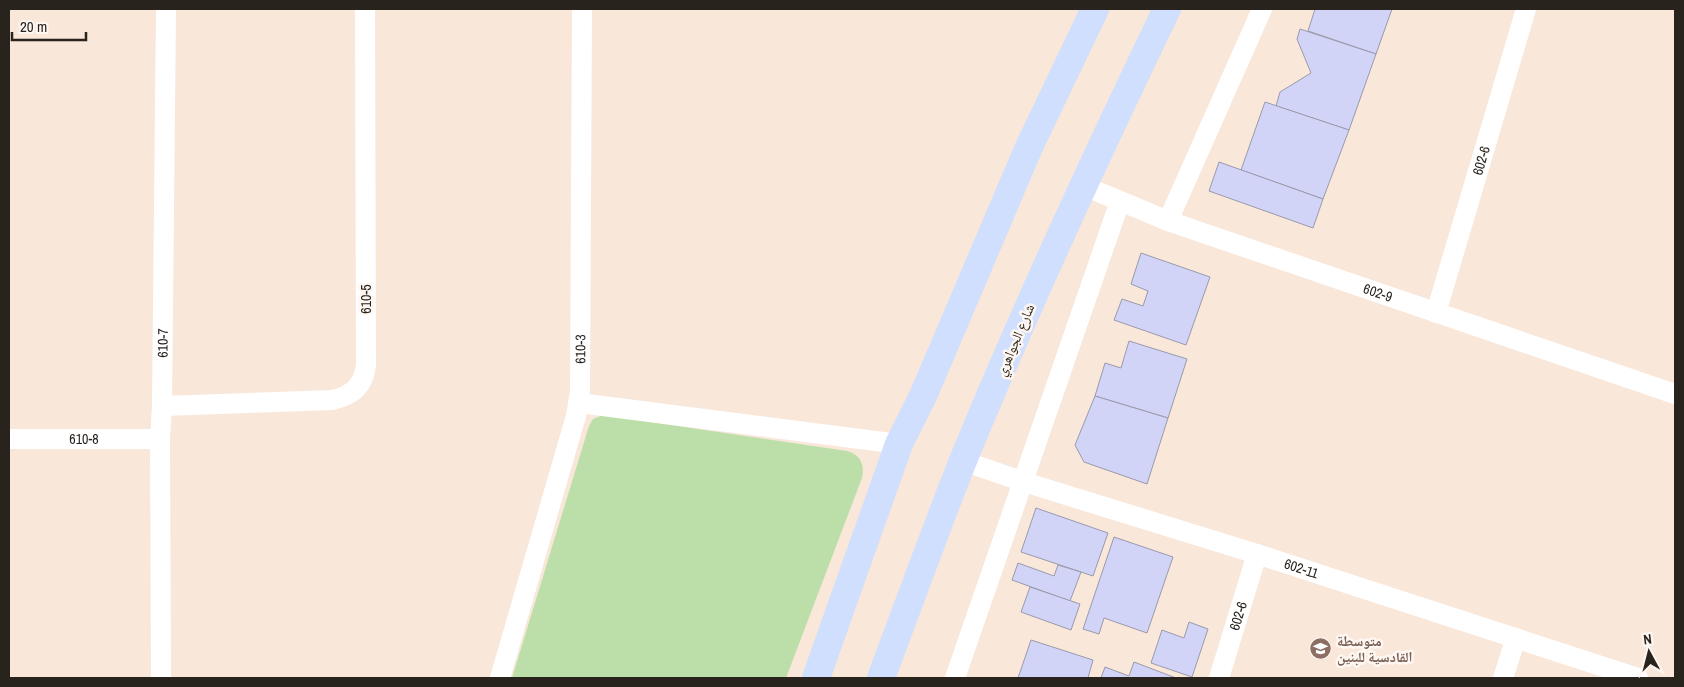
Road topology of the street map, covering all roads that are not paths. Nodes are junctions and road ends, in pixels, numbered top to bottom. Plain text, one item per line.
1 (166, 9) edge
2 (365, 9) edge
3 (582, 9) edge
4 (1095, 9) edge
5 (1167, 9) edge
6 (1262, 9) edge
7 (1526, 9) edge
8 (1082, 185) junction
9 (1120, 201) junction
10 (1168, 221) junction
11 (1436, 313) junction
12 (1675, 394) edge
13 (579, 403) junction
14 (162, 406) junction
15 (9, 439) edge
16 (160, 439) junction
17 (899, 444) junction
18 (963, 461) junction
19 (1024, 482) junction
20 (1257, 554) junction
21 (1516, 638) junction
22 (161, 678) edge
23 (500, 678) edge
24 (816, 678) edge
25 (882, 678) edge
26 (955, 678) edge
27 (1220, 678) edge
28 (1502, 678) edge
29 (1638, 678) edge

1 - 14 street, 610-7
2 - 14 street, 610-5
3 - 13 street, 610-3
4 - 17 main road
5 - 8 main road, شارع الجواهري
6 - 10 street
7 - 11 street, 602-6
8 - 9 street, 602-9
8 - 18 main road, شارع الجواهري
9 - 10 street, 602-9
9 - 19 street
10 - 11 street, 602-9
11 - 12 street, 602-9
13 - 17 street
13 - 23 street, 610-3
14 - 16 street, 610-7
15 - 16 street, 610-8
16 - 22 street, 610-7
17 - 24 main road
18 - 19 street, 602-11
18 - 25 main road, شارع الجواهري
19 - 20 street, 602-11
19 - 26 street
20 - 21 street, 602-11
20 - 27 street, 602-6
21 - 28 street
21 - 29 street, 602-11

